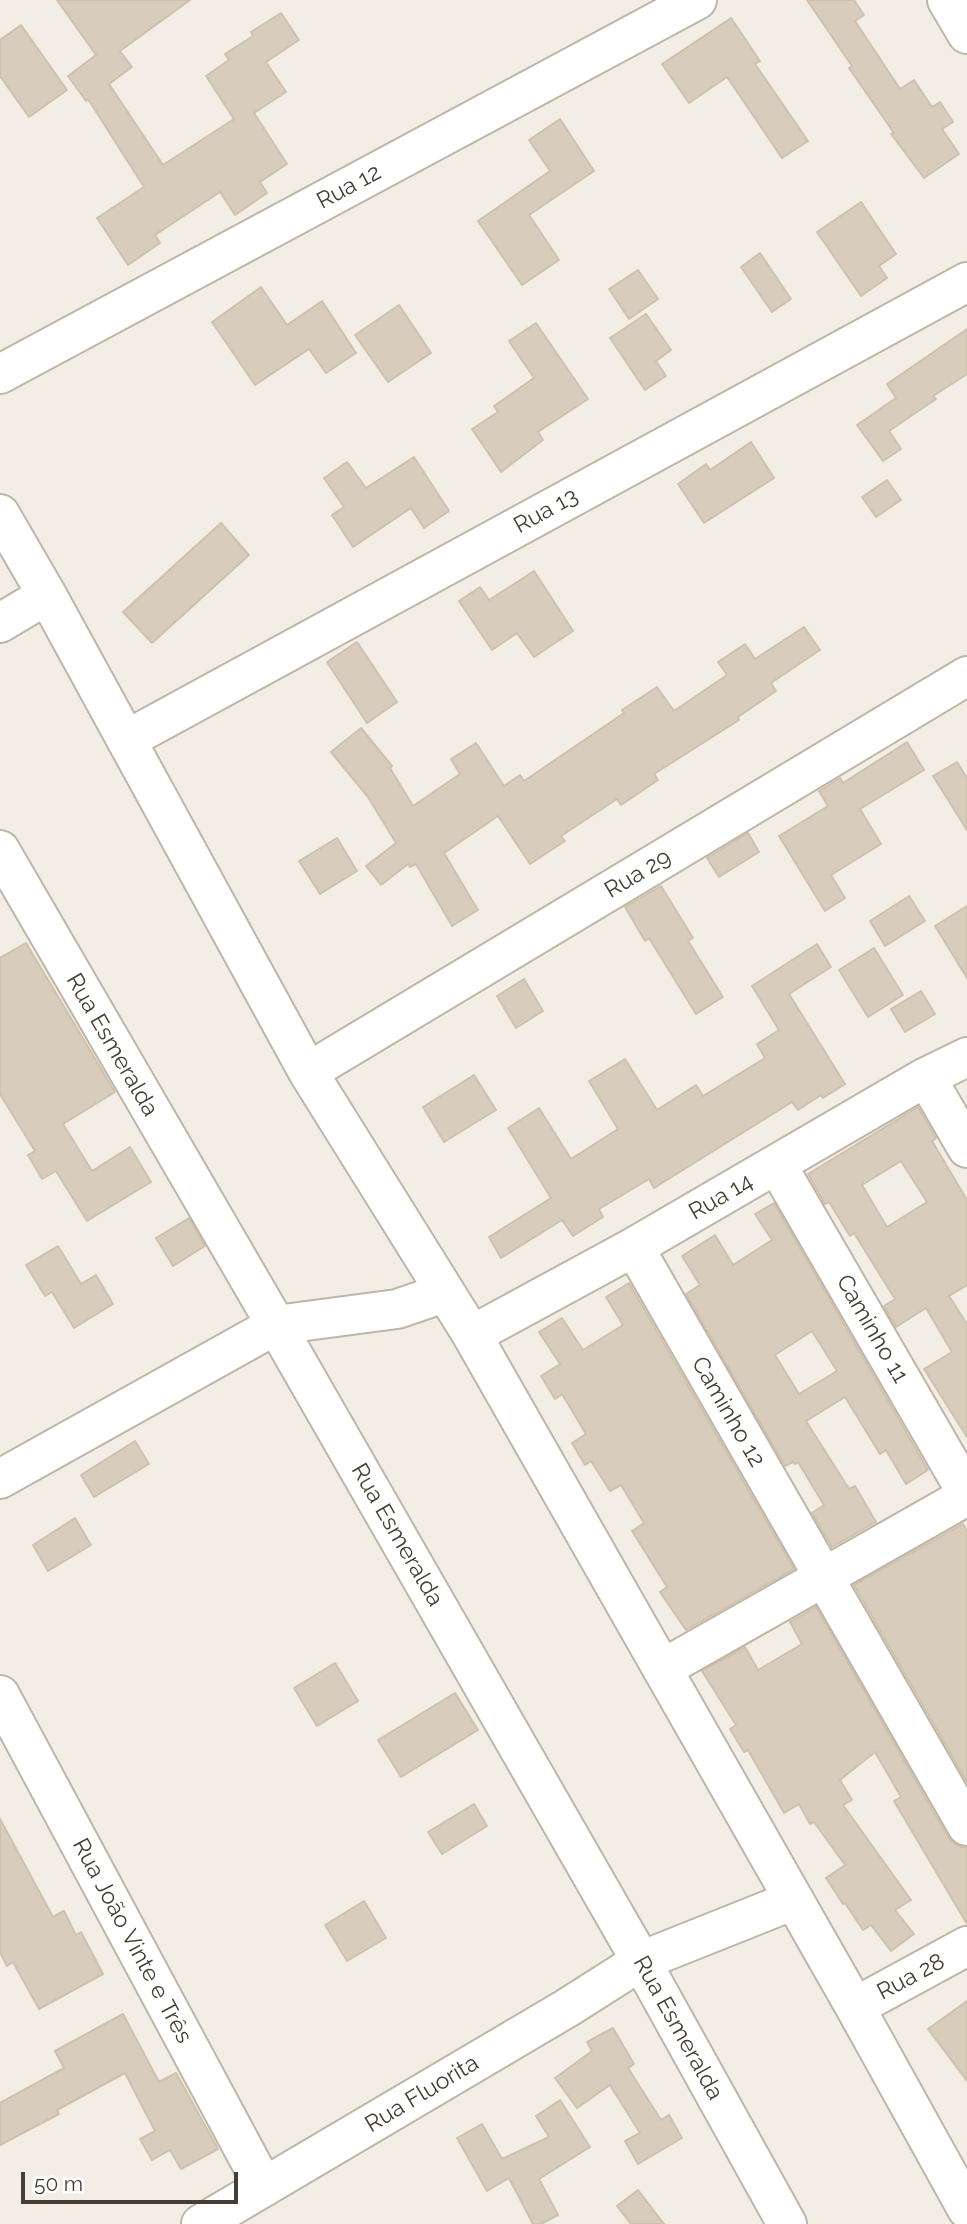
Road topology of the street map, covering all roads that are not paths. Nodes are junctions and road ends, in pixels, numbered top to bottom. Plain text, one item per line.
1 (697, 0) edge
2 (947, 0) edge
3 (967, 34) edge
4 (967, 282) edge
5 (0, 374) edge
6 (0, 514) edge
7 (47, 595) junction
8 (0, 623) edge
9 (967, 676) edge
10 (126, 740) junction
11 (0, 850) edge
12 (954, 1069) edge
13 (308, 1072) junction
14 (967, 1148) edge
15 (777, 1165) junction
16 (634, 1247) junction
17 (444, 1293) junction
18 (276, 1325) junction
19 (472, 1335) junction
20 (0, 1479) edge
21 (967, 1494) edge
22 (822, 1577) junction
23 (662, 1669) junction
24 (0, 1695) edge
25 (967, 1826) edge
26 (794, 1900) junction
27 (967, 1946) edge
28 (641, 1961) junction
29 (855, 2007) junction
30 (264, 2187) junction
31 (967, 2209) edge
32 (201, 2224) edge
33 (787, 2224) edge

1 - 5 street, Rua 12
2 - 3 street
4 - 10 street, Rua 13
6 - 7 street
7 - 8 street
7 - 10 street
9 - 13 street, Rua 29
10 - 13 street
11 - 18 street, Rua Esmeralda
12 - 14 street
12 - 15 street, Rua 14
13 - 17 street
15 - 16 street, Rua 14
15 - 21 street, Caminho 11
16 - 19 street, Rua 14
16 - 22 street, Caminho 12
17 - 18 street
17 - 19 street
18 - 20 street
18 - 28 street, Rua Esmeralda
19 - 23 street
21 - 22 street
22 - 23 street
22 - 25 street, Caminho 12
23 - 26 street
24 - 30 street, Rua João Vinte e Três
26 - 28 street, Rua Fluorita
26 - 29 street
27 - 29 street, Rua 28
28 - 30 street, Rua Fluorita
28 - 33 street, Rua Esmeralda
29 - 31 street
30 - 32 street, Rua Fluorita

